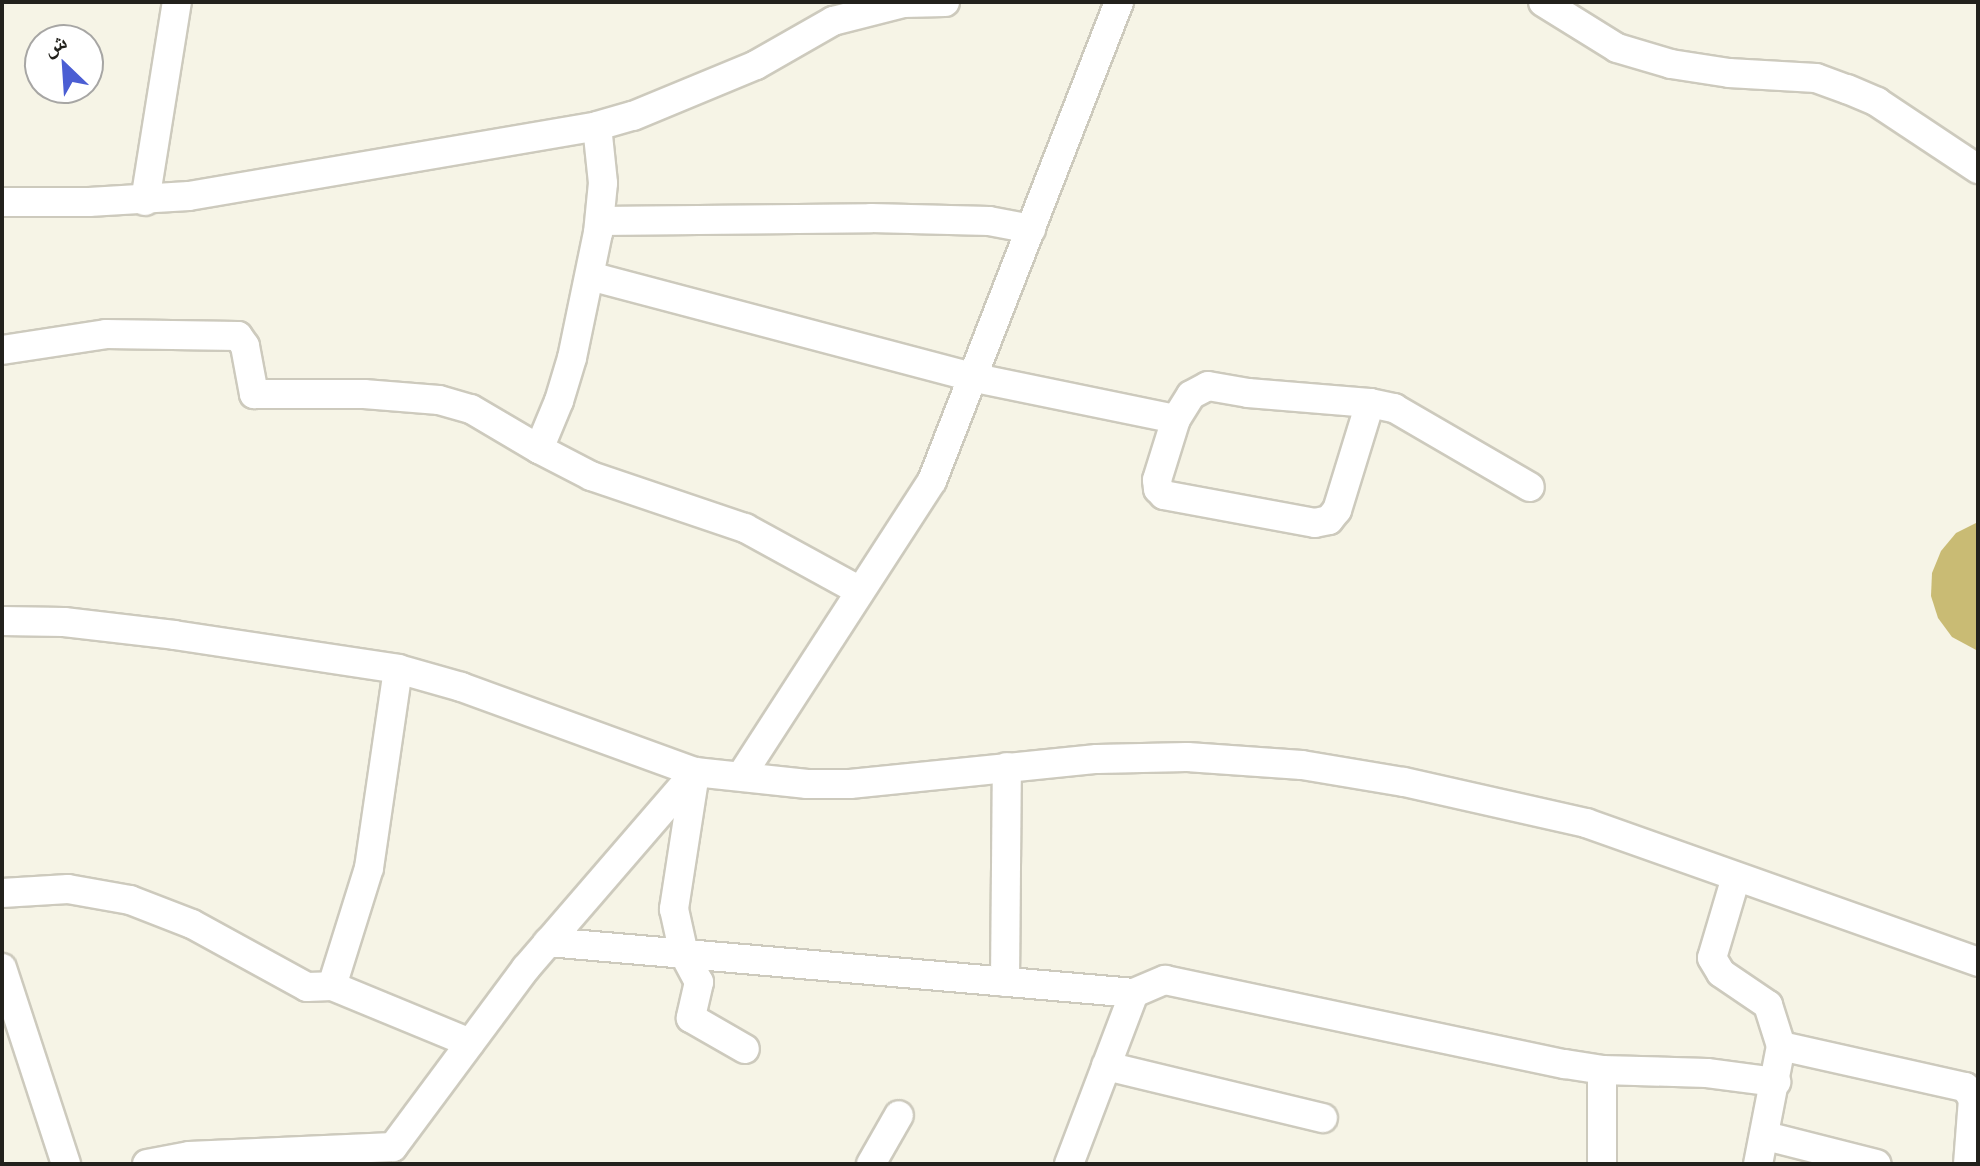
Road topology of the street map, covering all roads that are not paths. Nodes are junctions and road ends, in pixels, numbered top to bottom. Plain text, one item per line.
1 (177, 2) edge
2 (945, 2) edge
3 (1119, 2) edge
4 (1543, 2) edge
5 (838, 11) edge
6 (597, 126) junction
7 (1978, 169) edge
8 (145, 201) junction
9 (2, 202) edge
10 (600, 221) junction
11 (1031, 229) junction
12 (590, 276) junction
13 (2, 350) edge
14 (971, 377) junction
15 (1370, 403) junction
16 (1176, 419) junction
17 (539, 449) junction
18 (1530, 487) dead end
19 (860, 591) junction
20 (2, 621) edge
21 (398, 669) junction
22 (1007, 767) junction
23 (695, 772) junction
24 (741, 776) junction
25 (1736, 877) junction
26 (2, 893) edge
27 (548, 942) junction
28 (684, 954) junction
29 (1978, 962) edge
30 (2, 971) edge
31 (1005, 982) junction
32 (332, 986) junction
33 (1134, 993) junction
34 (470, 1043) junction
35 (1781, 1046) junction
36 (745, 1049) dead end
37 (1106, 1066) junction
38 (1602, 1070) junction
39 (1776, 1082) junction
40 (899, 1115) dead end
41 (1323, 1118) dead end
42 (1766, 1136) junction
43 (66, 1164) edge
44 (147, 1164) edge
45 (871, 1164) edge
46 (1069, 1164) edge
47 (1602, 1164) edge
48 (1758, 1164) edge
49 (1877, 1164) edge
50 (1968, 1164) edge

1 - 8 street
2 - 5 street
3 - 11 street
4 - 7 street
5 - 6 street
6 - 8 street
6 - 10 street
8 - 9 street
10 - 11 street
10 - 12 street
11 - 14 street
12 - 14 street
12 - 17 street
13 - 17 street
14 - 16 street
14 - 19 street
15 - 16 street
15 - 16 street
15 - 18 street
17 - 19 street
19 - 24 street
20 - 21 street
21 - 23 street
21 - 32 street
22 - 24 street
22 - 25 street
22 - 31 street
23 - 24 street
23 - 27 street
23 - 28 street
25 - 29 street
25 - 35 street
26 - 32 street
27 - 28 street
27 - 34 street
28 - 31 street
28 - 36 street
30 - 43 street
31 - 33 street
32 - 34 street
33 - 37 street
33 - 38 street
34 - 44 street
35 - 39 street
35 - 50 street
37 - 41 street
37 - 46 street
38 - 39 street
38 - 47 street
39 - 42 street
40 - 45 street
42 - 48 street
42 - 49 street

